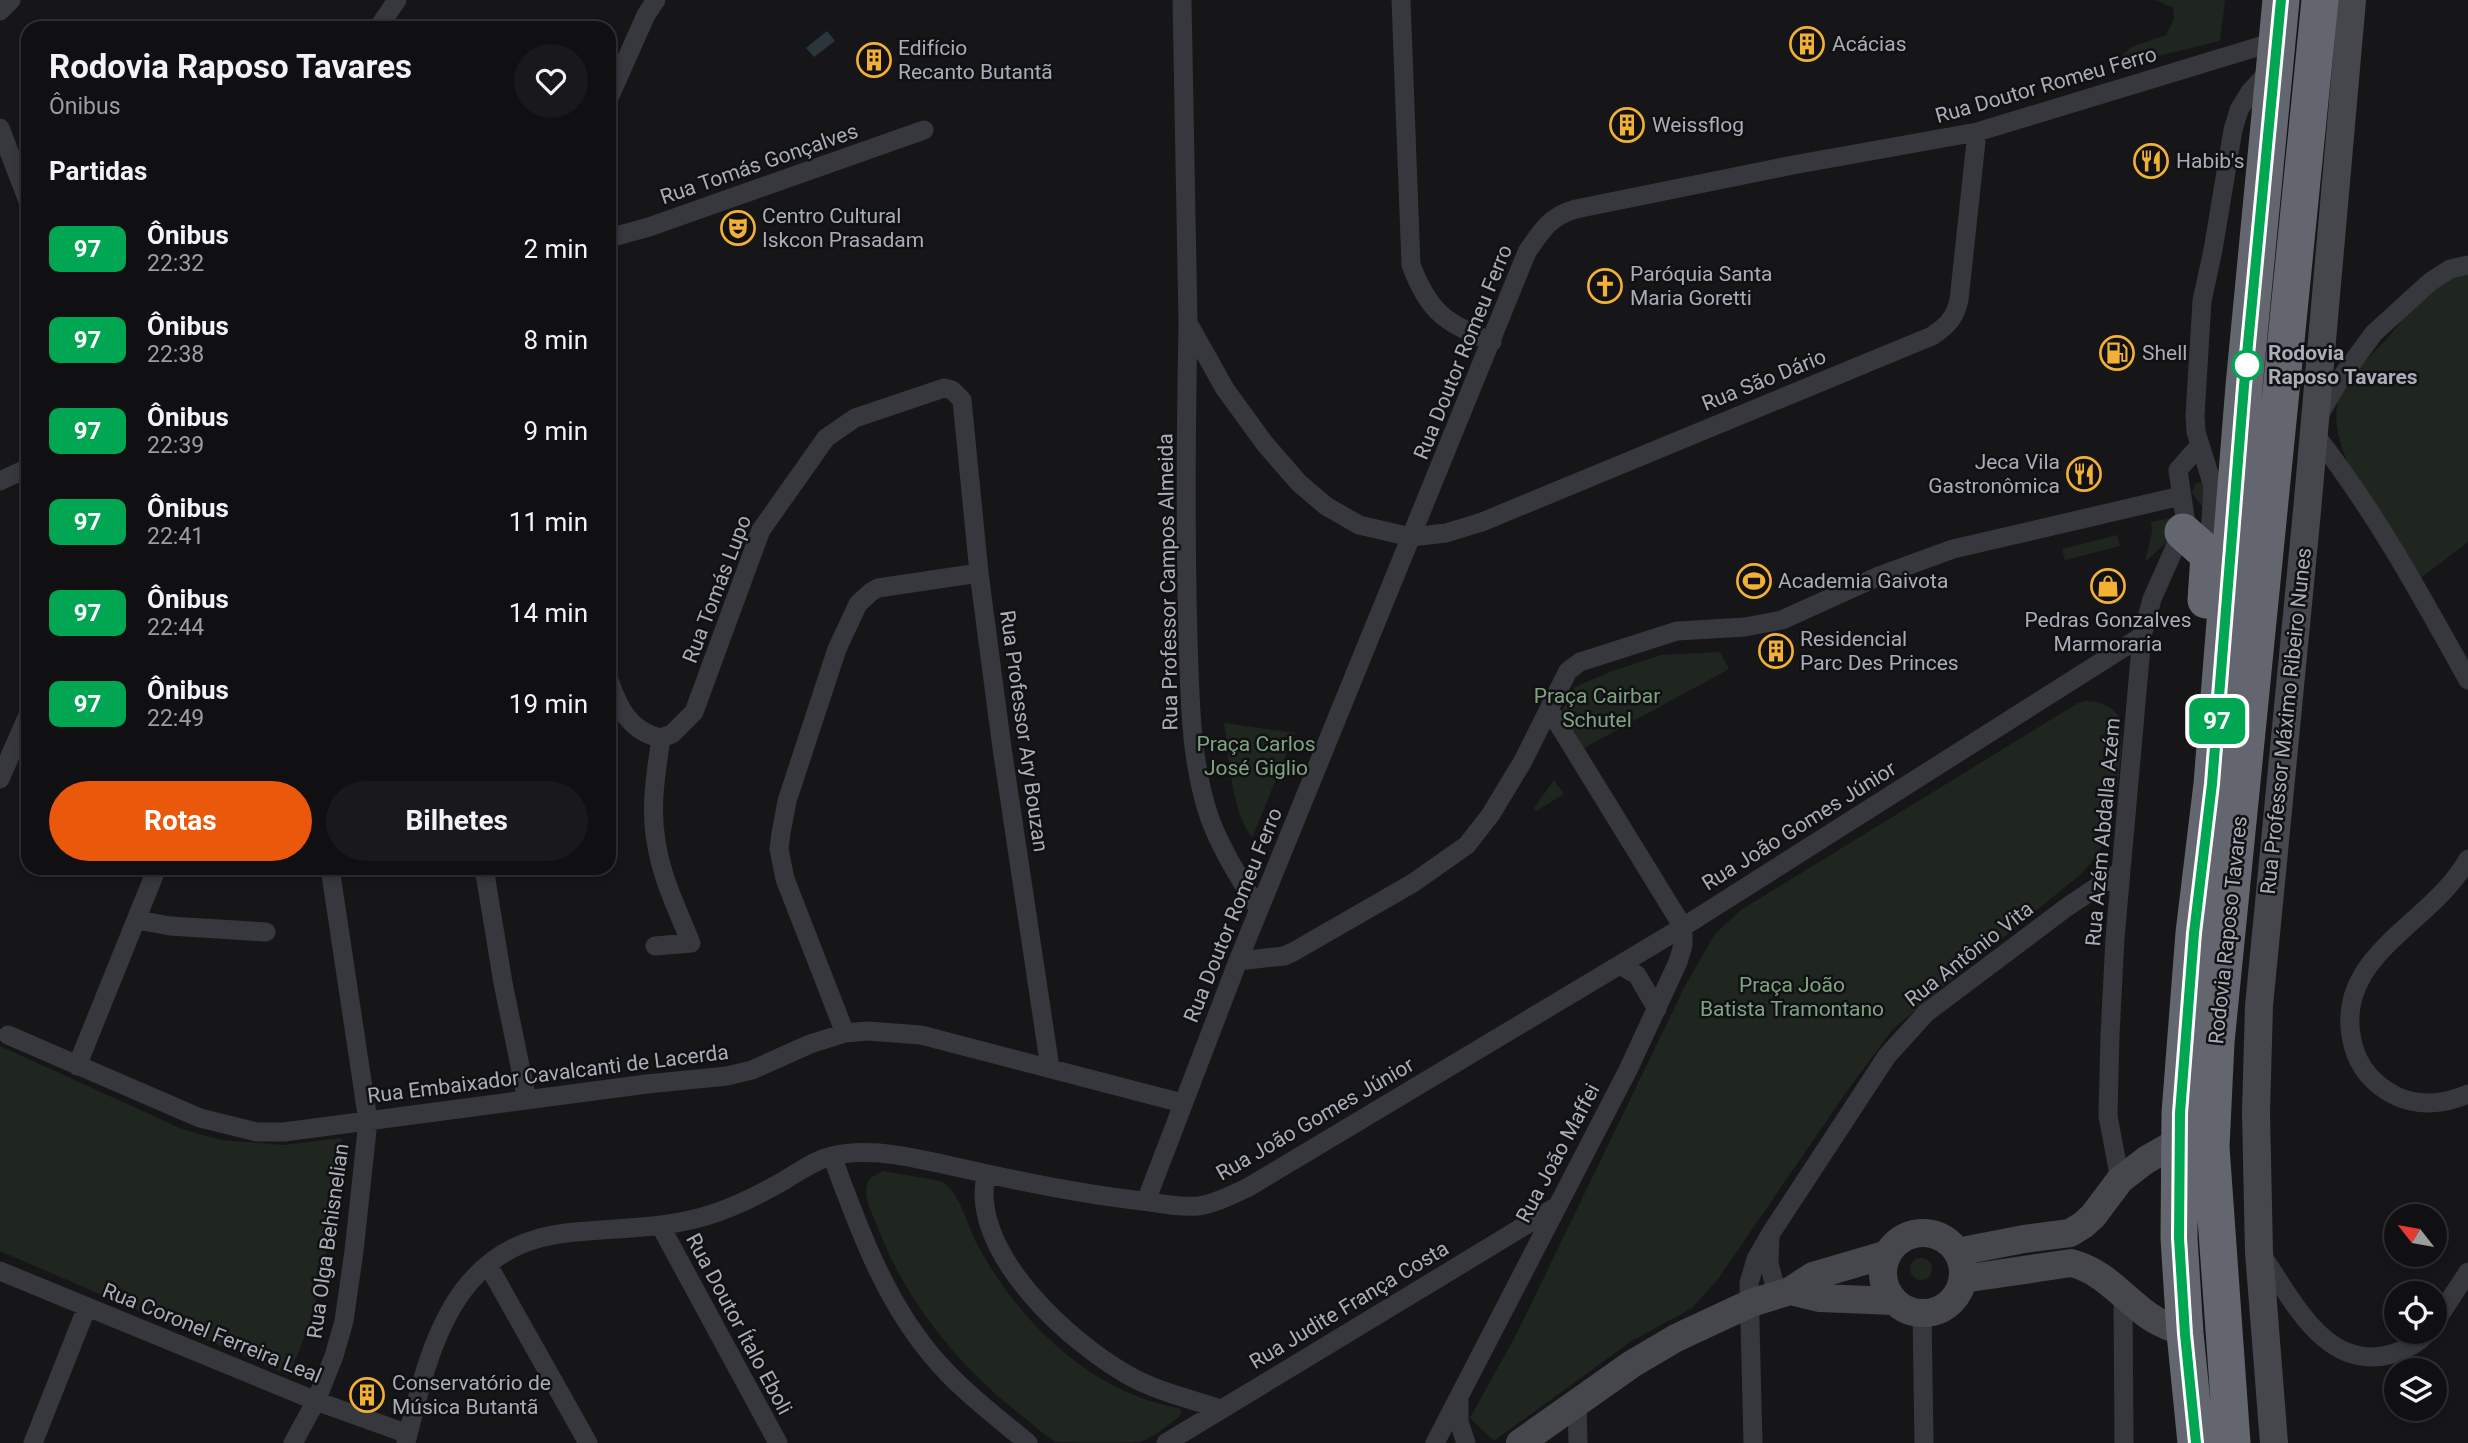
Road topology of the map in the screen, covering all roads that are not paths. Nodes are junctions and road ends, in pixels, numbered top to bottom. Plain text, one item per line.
1 (11, 0) edge
2 (397, 0) edge
3 (656, 0) edge
4 (1182, 0) edge
5 (1401, 0) edge
6 (2281, 0) edge
7 (2320, 0) edge
8 (2352, 0) edge
9 (0, 11) edge
10 (383, 21) edge
11 (2276, 53) junction
12 (616, 82) edge
13 (0, 128) edge
14 (924, 130) dead end
15 (1977, 132) junction
16 (21, 183) edge
17 (616, 236) edge
18 (2468, 265) edge
19 (1188, 323) junction
20 (1492, 341) junction
21 (962, 400) joint
22 (2314, 428) junction
23 (2200, 445) junction
24 (21, 471) edge
25 (0, 481) edge
26 (2181, 496) junction
27 (1412, 537) junction
28 (2196, 544) junction
29 (979, 573) junction
30 (2142, 636) junction
31 (2468, 680) edge
32 (616, 700) edge
33 (1549, 709) junction
34 (21, 731) edge
35 (661, 738) junction
36 (0, 779) edge
37 (2212, 784) junction
38 (2468, 859) edge
39 (2121, 871) junction
40 (155, 875) edge
41 (331, 875) edge
42 (485, 875) edge
43 (1259, 910) junction
44 (138, 920) junction
45 (1683, 927) junction
46 (266, 932) dead end
47 (655, 946) dead end
48 (1237, 961) junction
49 (1620, 965) junction
50 (1657, 1009) junction
51 (845, 1033) junction
52 (8, 1035) dead end
53 (77, 1066) junction
54 (1051, 1069) junction
55 (2468, 1094) edge
56 (527, 1100) junction
57 (1182, 1103) junction
58 (368, 1121) junction
59 (2181, 1140) junction
60 (832, 1156) junction
61 (986, 1174) junction
62 (2120, 1180) junction
63 (1146, 1201) junction
64 (1555, 1208) junction
65 (660, 1227) junction
66 (1771, 1233) junction
67 (2259, 1252) junction
68 (1888, 1254) junction
69 (488, 1265) junction
70 (1960, 1265) junction
71 (0, 1271) edge
72 (2468, 1272) edge
73 (2123, 1294) junction
74 (1773, 1296) junction
75 (1894, 1301) junction
76 (2447, 1304) edge
77 (86, 1307) junction
78 (1922, 1313) junction
79 (2185, 1334) junction
80 (2413, 1344) edge
81 (1459, 1395) junction
82 (316, 1401) junction
83 (1577, 1402) junction
84 (1221, 1409) junction
85 (407, 1439) edge
86 (33, 1443) edge
87 (293, 1443) edge
88 (588, 1443) edge
89 (778, 1443) edge
90 (1028, 1443) edge
91 (1166, 1443) edge
92 (1435, 1443) edge
93 (1466, 1443) edge
94 (1520, 1443) edge
95 (1578, 1443) edge
96 (1753, 1443) edge
97 (1924, 1443) edge
98 (2124, 1443) edge
99 (2196, 1443) edge
100 (2232, 1443) edge
101 (2274, 1443) edge

1 - 9 street
2 - 10 street
3 - 12 street
4 - 19 street, Rua Professor Campos Almeida
5 - 20 street
6 - 11 highway, Rodovia Raposo Tavares
7 - 100 highway, Rodovia Raposo Tavares
8 - 22 main road, Rua Professor Máximo Ribeiro Nunes
11 - 15 street, Rua Doutor Romeu Ferro
11 - 23 street, Rua Azém Abdalla Azém
11 - 37 highway, Rodovia Raposo Tavares
13 - 16 street
14 - 17 street, Rua Tomás Gonçalves
15 - 20 street, Rua Doutor Romeu Ferro
15 - 27 street, Rua São Dário
18 - 22 street
19 - 27 street, Rua São Dário
19 - 43 street, Rua Professor Campos Almeida
20 - 27 street, Rua Doutor Romeu Ferro
21 - 29 street, Rua Professor Ary Bouzan
21 - 35 street, Rua Tomás Lupo
22 - 31 street
22 - 67 main road, Rua Professor Máximo Ribeiro Nunes
23 - 26 street, Rua Azém Abdalla Azém
23 - 28 street, Rua Azém Abdalla Azém
24 - 25 street
26 - 28 street, Rua Azém Abdalla Azém
26 - 33 street
27 - 43 street, Rua Doutor Romeu Ferro
28 - 30 street, Rua Azém Abdalla Azém
28 - 37 highway
29 - 51 street
29 - 54 street, Rua Professor Ary Bouzan
30 - 39 street, Rua Azém Abdalla Azém
30 - 45 street, Rua João Gomes Júnior
32 - 35 street
33 - 45 street
33 - 48 street
34 - 36 street
35 - 47 street
37 - 59 highway, Rodovia Raposo Tavares
38 - 55 street
39 - 62 street, Rua Azém Abdalla Azém
39 - 66 street, Rua Antônio Vita
40 - 44 street
41 - 58 street, Rua Olga Behisnelian
42 - 56 street
43 - 48 street, Rua Doutor Romeu Ferro
44 - 46 street
44 - 53 street
45 - 49 street, Rua João Gomes Júnior
45 - 50 street, Rua João Maffei
48 - 57 street, Rua Doutor Romeu Ferro
49 - 50 street
49 - 63 street, Rua João Gomes Júnior
50 - 64 street, Rua João Maffei
51 - 54 street, Rua Embaixador Cavalcanti de Lacerda
51 - 56 street, Rua Embaixador Cavalcanti de Lacerda
52 - 53 street, Rua Embaixador Cavalcanti de Lacerda
53 - 58 street, Rua Embaixador Cavalcanti de Lacerda
54 - 57 street, Rua Embaixador Cavalcanti de Lacerda
56 - 58 street, Rua Embaixador Cavalcanti de Lacerda
57 - 63 street, Rua Doutor Romeu Ferro
58 - 82 street, Rua Olga Behisnelian
59 - 62 main road
59 - 79 highway, Rodovia Raposo Tavares
60 - 61 street, Rua João Gomes Júnior
60 - 65 street, Rua João Gomes Júnior
60 - 90 street
61 - 63 street, Rua João Gomes Júnior
61 - 84 street
62 - 70 main road
64 - 81 street, Rua João Maffei
64 - 84 street, Rua Judite França Costa
65 - 69 street, Rua João Gomes Júnior
65 - 89 street, Rua Doutor Ítalo Eboli
66 - 74 street
66 - 74 street, Rua Antônio Vita
67 - 80 street
67 - 101 main road, Rua Professor Máximo Ribeiro Nunes
68 - 70 main road
68 - 74 main road
68 - 75 main road
69 - 85 street, Rua João Gomes Júnior
69 - 88 street
70 - 73 main road
70 - 78 main road
71 - 77 street, Rua Coronel Ferreira Leal
72 - 76 street
73 - 79 main road
73 - 98 street
74 - 75 main road
74 - 83 main road
74 - 96 street
75 - 78 main road
77 - 82 street, Rua Coronel Ferreira Leal
77 - 86 street
78 - 97 street
79 - 99 highway, Rodovia Raposo Tavares
81 - 92 street, Rua João Maffei
81 - 93 street
82 - 85 street, Rua Coronel Ferreira Leal
82 - 87 street, Rua Olga Behisnelian
83 - 94 main road
83 - 95 street
84 - 91 street, Rua Judite França Costa

